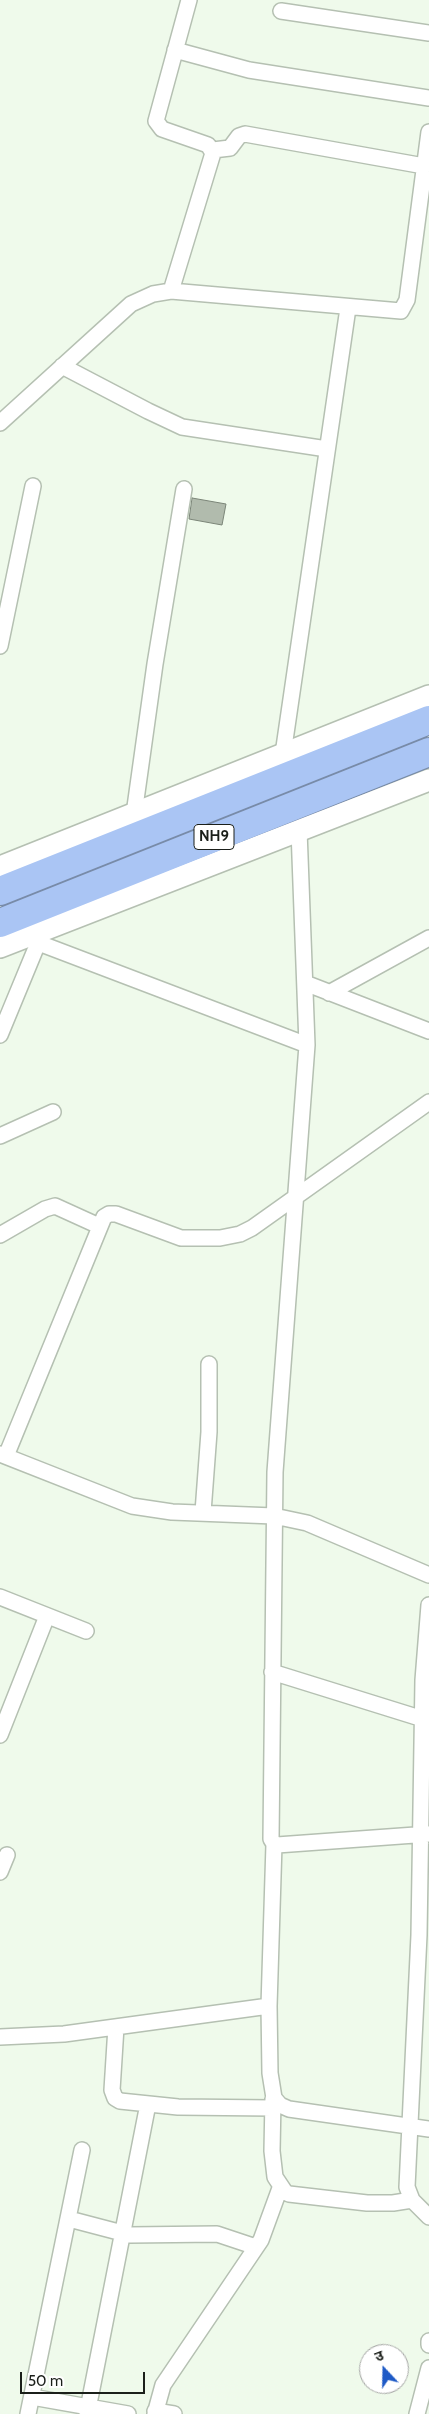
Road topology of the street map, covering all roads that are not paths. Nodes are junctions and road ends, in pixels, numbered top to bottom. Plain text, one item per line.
1 (189, 0) edge
2 (281, 11) dead end
3 (429, 33) edge
4 (175, 50) junction
5 (429, 98) edge
6 (429, 132) edge
7 (213, 150) junction
8 (424, 166) junction
9 (171, 291) junction
10 (348, 308) junction
11 (62, 366) junction
12 (0, 423) edge
13 (327, 449) junction
14 (33, 486) dead end
15 (184, 489) dead end
16 (0, 646) edge
17 (429, 696) edge
18 (429, 720) edge
19 (429, 752) edge
20 (283, 754) junction
21 (429, 780) edge
22 (134, 814) junction
23 (299, 830) junction
24 (0, 867) edge
25 (0, 891) edge
26 (0, 923) edge
27 (429, 938) edge
28 (30, 940) junction
29 (0, 947) edge
30 (305, 983) junction
31 (329, 993) junction
32 (429, 1031) edge
33 (0, 1035) edge
34 (307, 1045) junction
35 (429, 1102) edge
36 (53, 1112) dead end
37 (0, 1136) edge
38 (296, 1198) junction
39 (99, 1226) junction
40 (0, 1235) edge
41 (208, 1364) dead end
42 (3, 1455) edge
43 (203, 1512) junction
44 (274, 1516) junction
45 (429, 1575) edge
46 (0, 1596) edge
47 (429, 1605) edge
48 (47, 1616) junction
49 (86, 1632) dead end
50 (272, 1672) junction
51 (426, 1680) edge
52 (423, 1720) junction
53 (0, 1735) edge
54 (425, 1834) edge
55 (274, 1844) junction
56 (7, 1855) dead end
57 (0, 1872) edge
58 (424, 1936) edge
59 (422, 1994) edge
60 (269, 2006) junction
61 (116, 2027) junction
62 (0, 2037) edge
63 (273, 2103) junction
64 (148, 2104) junction
65 (408, 2127) junction
66 (429, 2128) edge
67 (82, 2150) dead end
68 (280, 2188) junction
69 (412, 2200) junction
70 (429, 2216) edge
71 (70, 2220) junction
72 (123, 2234) junction
73 (256, 2247) junction
74 (429, 2341) edge
75 (429, 2345) edge
76 (429, 2368) edge
77 (32, 2397) junction
78 (88, 2410) edge
79 (155, 2412) edge
80 (28, 2414) edge
81 (128, 2414) edge
82 (174, 2414) edge
83 (416, 2414) edge

1 - 4 street
2 - 3 street
4 - 5 street
4 - 7 street
6 - 8 street
7 - 8 street
7 - 9 street
8 - 10 street
9 - 10 street
9 - 11 street
10 - 13 street
11 - 12 street
11 - 13 street
13 - 20 street
14 - 16 street
15 - 22 street
17 - 20 main road
18 - 25 highway, NH9
19 - 26 highway, NH9
20 - 22 main road
21 - 23 main road
22 - 24 main road
23 - 28 main road
23 - 30 street
27 - 31 street
28 - 29 main road
28 - 33 street
28 - 34 street
30 - 31 street
30 - 34 street
31 - 32 street
34 - 38 street
35 - 38 street
36 - 37 street
38 - 39 street
38 - 44 street
39 - 40 street
39 - 42 street
41 - 43 street
42 - 43 street
43 - 44 street
44 - 45 street
44 - 50 street
46 - 48 street
47 - 51 street
48 - 49 street
48 - 53 street
50 - 52 street
50 - 55 street
51 - 52 street
52 - 54 street
54 - 55 street
54 - 58 street
55 - 60 street
56 - 57 street
58 - 59 street
59 - 65 street
60 - 61 street
60 - 63 street
61 - 62 street
61 - 64 street
63 - 64 street
63 - 65 street
63 - 68 street
64 - 72 street
65 - 66 street
65 - 69 street
67 - 71 street
68 - 69 street
68 - 73 street
69 - 70 street
71 - 72 street
71 - 77 street
72 - 73 street
72 - 78 street
73 - 79 street
74 - 75 street
76 - 83 street
77 - 78 street
77 - 80 street
78 - 81 street
79 - 82 street

